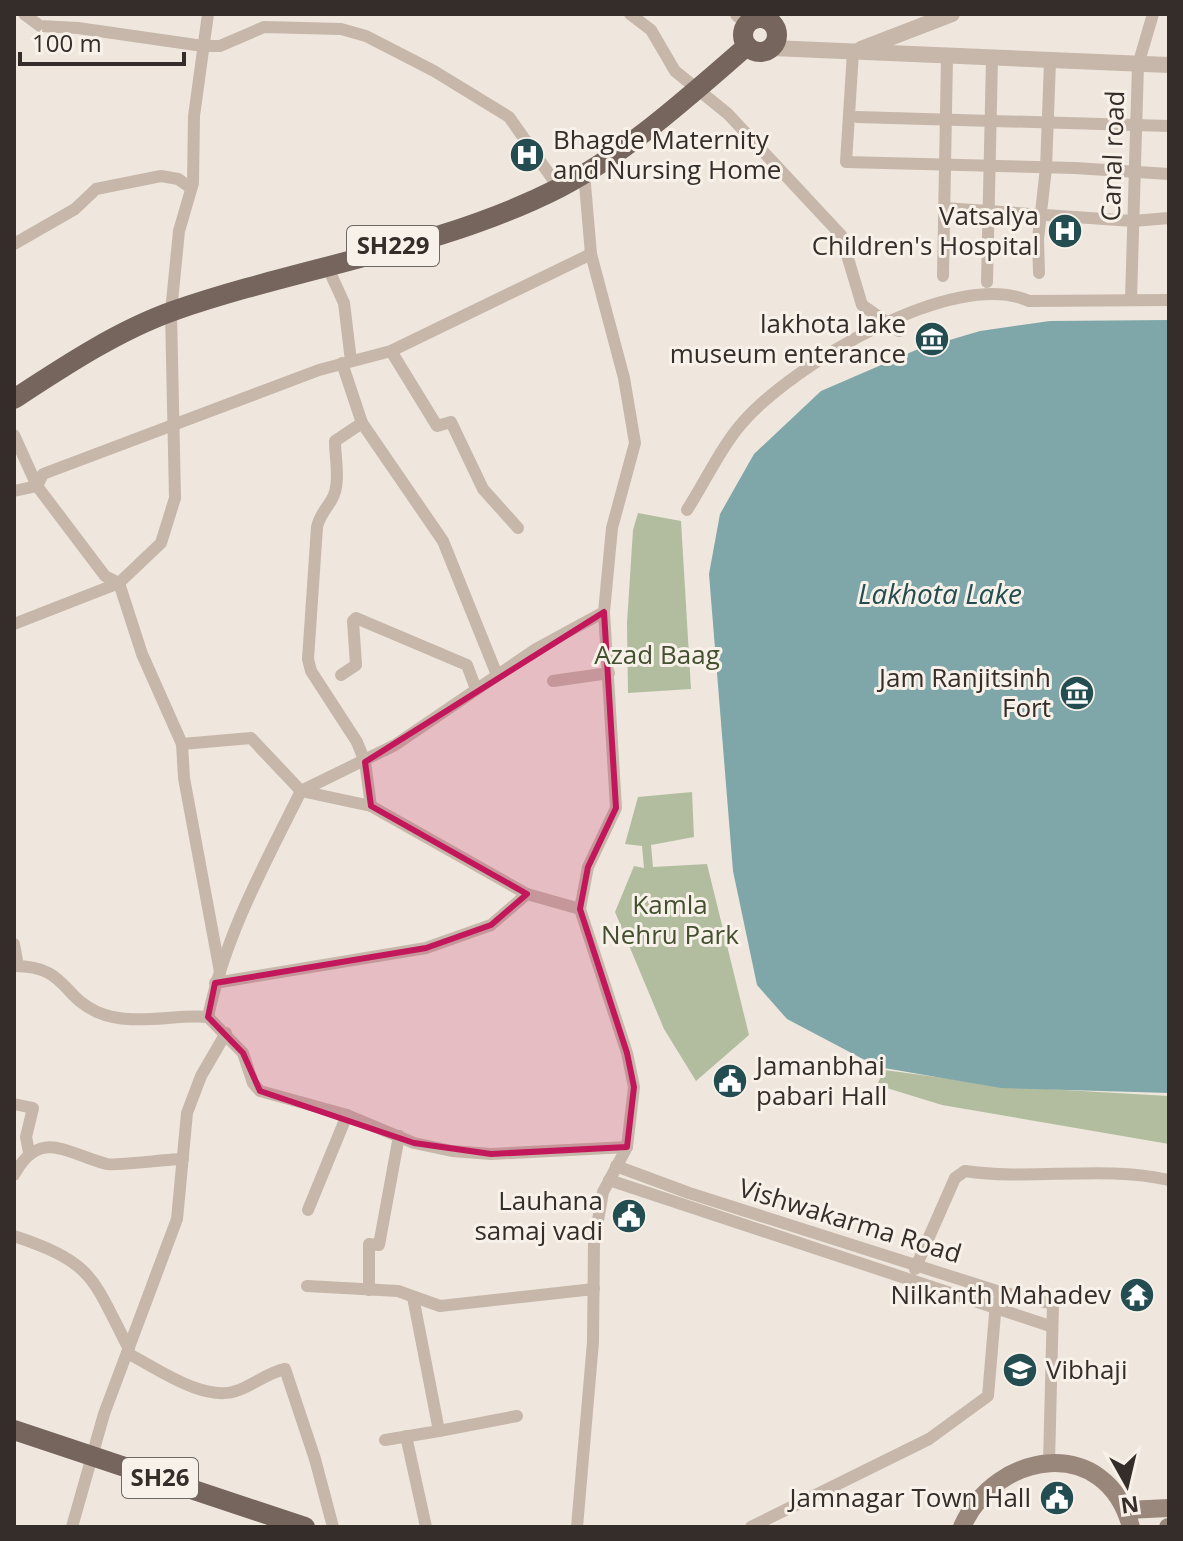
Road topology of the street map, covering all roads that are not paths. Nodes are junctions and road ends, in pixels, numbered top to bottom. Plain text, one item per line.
1 (24, 14) edge
2 (208, 14) edge
3 (339, 14) edge
4 (630, 14) edge
5 (952, 14) edge
6 (1153, 14) edge
7 (752, 17) edge
8 (341, 29) junction
9 (203, 46) junction
10 (747, 46) junction
11 (772, 48) junction
12 (853, 52) junction
13 (947, 57) junction
14 (992, 59) junction
15 (1050, 62) junction
16 (1138, 65) junction
17 (1169, 65) edge
18 (697, 89) junction
19 (857, 117) dead end
20 (943, 121) junction
21 (991, 122) junction
22 (1135, 123) junction
23 (1045, 125) junction
24 (1169, 126) edge
25 (944, 164) junction
26 (991, 165) junction
27 (1046, 168) junction
28 (1134, 171) junction
29 (584, 173) junction
30 (1169, 174) edge
31 (191, 188) junction
32 (559, 188) junction
33 (944, 208) junction
34 (986, 213) junction
35 (1042, 214) junction
36 (1169, 218) edge
37 (1133, 221) junction
38 (14, 244) edge
39 (591, 254) junction
40 (327, 266) junction
41 (1039, 273) dead end
42 (943, 276) dead end
43 (987, 282) dead end
44 (1131, 300) junction
45 (1169, 300) edge
46 (171, 312) junction
47 (888, 323) junction
48 (899, 331) dead end
49 (391, 351) junction
50 (347, 362) junction
51 (14, 399) edge
52 (173, 423) junction
53 (362, 423) junction
54 (14, 435) edge
55 (37, 486) junction
56 (14, 491) edge
57 (687, 510) dead end
58 (518, 528) dead end
59 (119, 583) junction
60 (604, 612) junction
61 (14, 624) edge
62 (609, 673) junction
63 (341, 675) dead end
64 (497, 675) junction
65 (553, 681) dead end
66 (476, 689) junction
67 (182, 744) junction
68 (365, 762) junction
69 (301, 791) junction
70 (371, 806) junction
71 (527, 894) junction
72 (580, 909) junction
73 (14, 944) edge
74 (16, 966) edge
75 (218, 977) junction
76 (208, 1017) junction
77 (226, 1033) junction
78 (14, 1104) edge
79 (347, 1115) junction
80 (399, 1136) junction
81 (627, 1147) junction
82 (29, 1152) junction
83 (183, 1159) junction
84 (616, 1166) junction
85 (14, 1175) edge
86 (609, 1180) junction
87 (1169, 1180) edge
88 (308, 1210) dead end
89 (14, 1236) edge
90 (916, 1265) junction
91 (911, 1278) junction
92 (307, 1286) dead end
93 (594, 1289) junction
94 (369, 1290) junction
95 (997, 1291) junction
96 (413, 1297) junction
97 (995, 1307) junction
98 (1050, 1326) junction
99 (128, 1351) junction
100 (517, 1416) dead end
101 (14, 1430) edge
102 (439, 1431) junction
103 (406, 1436) junction
104 (385, 1440) dead end
105 (93, 1456) junction
106 (1049, 1463) junction
107 (1169, 1508) edge
108 (1129, 1519) edge
109 (72, 1527) edge
110 (305, 1527) edge
111 (333, 1527) edge
112 (426, 1527) edge
113 (577, 1527) edge
114 (751, 1527) edge
115 (962, 1527) edge

1 - 9 street
2 - 9 street
3 - 8 street
4 - 18 street
5 - 12 street
6 - 16 street, Canal road
7 - 10 main road
7 - 11 main road
8 - 9 street
8 - 32 street
9 - 31 street
10 - 11 main road
10 - 18 main road, SH229
11 - 12 street
12 - 13 street
12 - 25 street
13 - 14 street
13 - 20 street
14 - 15 street
14 - 21 street
15 - 16 street
15 - 23 street
16 - 17 street
16 - 22 street, Canal road
18 - 29 main road, SH229
18 - 47 street
19 - 20 street
20 - 21 street
20 - 25 street
21 - 23 street
21 - 26 street
22 - 23 street
22 - 24 street
22 - 28 street, Canal road
23 - 27 street
25 - 26 street
25 - 33 street
26 - 27 street
26 - 34 street
27 - 28 street
27 - 35 street
28 - 30 street
28 - 37 street, Canal road
29 - 32 main road, SH229
29 - 39 street
31 - 38 street
31 - 46 street
32 - 40 main road, SH229
33 - 34 street
33 - 42 street
34 - 35 street
34 - 43 street
35 - 37 street
35 - 41 street
36 - 37 street
37 - 44 street, Canal road
39 - 49 street
39 - 60 street
40 - 46 main road, SH229
40 - 50 street
44 - 45 street
44 - 47 street
46 - 51 main road, SH229
46 - 52 street
47 - 48 street
47 - 57 street
49 - 50 street
49 - 58 street
50 - 52 street
50 - 53 street
52 - 55 street
52 - 59 street
53 - 64 street
53 - 68 street
54 - 55 street
55 - 56 street
55 - 59 street
59 - 61 street
59 - 67 street
60 - 62 street
60 - 64 street
62 - 65 street
62 - 72 street
63 - 66 street
64 - 66 street
66 - 68 street
67 - 69 street
67 - 75 street
68 - 69 street
68 - 70 street
69 - 70 street
69 - 75 street
70 - 71 street
71 - 72 street
71 - 75 street
72 - 81 street
73 - 74 street
74 - 76 street
75 - 76 street
76 - 77 street
77 - 79 street
77 - 83 street
78 - 82 street
79 - 80 street
79 - 88 street
80 - 81 street
80 - 94 street
81 - 84 street
82 - 83 street
82 - 85 street
83 - 99 street
84 - 86 street
84 - 90 street, Vishwakarma Road
86 - 91 street, Vishwakarma Road
86 - 93 street
87 - 90 street
89 - 99 street
90 - 91 street
90 - 95 street, Vishwakarma Road
91 - 97 street, Vishwakarma Road
92 - 94 street
93 - 96 street
93 - 113 street
94 - 96 street
95 - 97 street
95 - 98 street, Vishwakarma Road
96 - 102 street
97 - 98 street, Vishwakarma Road
97 - 114 street
98 - 106 street, Vishwakarma Road
99 - 105 street
99 - 111 street
100 - 102 street
101 - 105 main road, SH26
102 - 103 street
103 - 104 street
103 - 112 street
105 - 109 street
105 - 110 main road, SH26
106 - 108 main road
106 - 115 main road
107 - 108 main road

